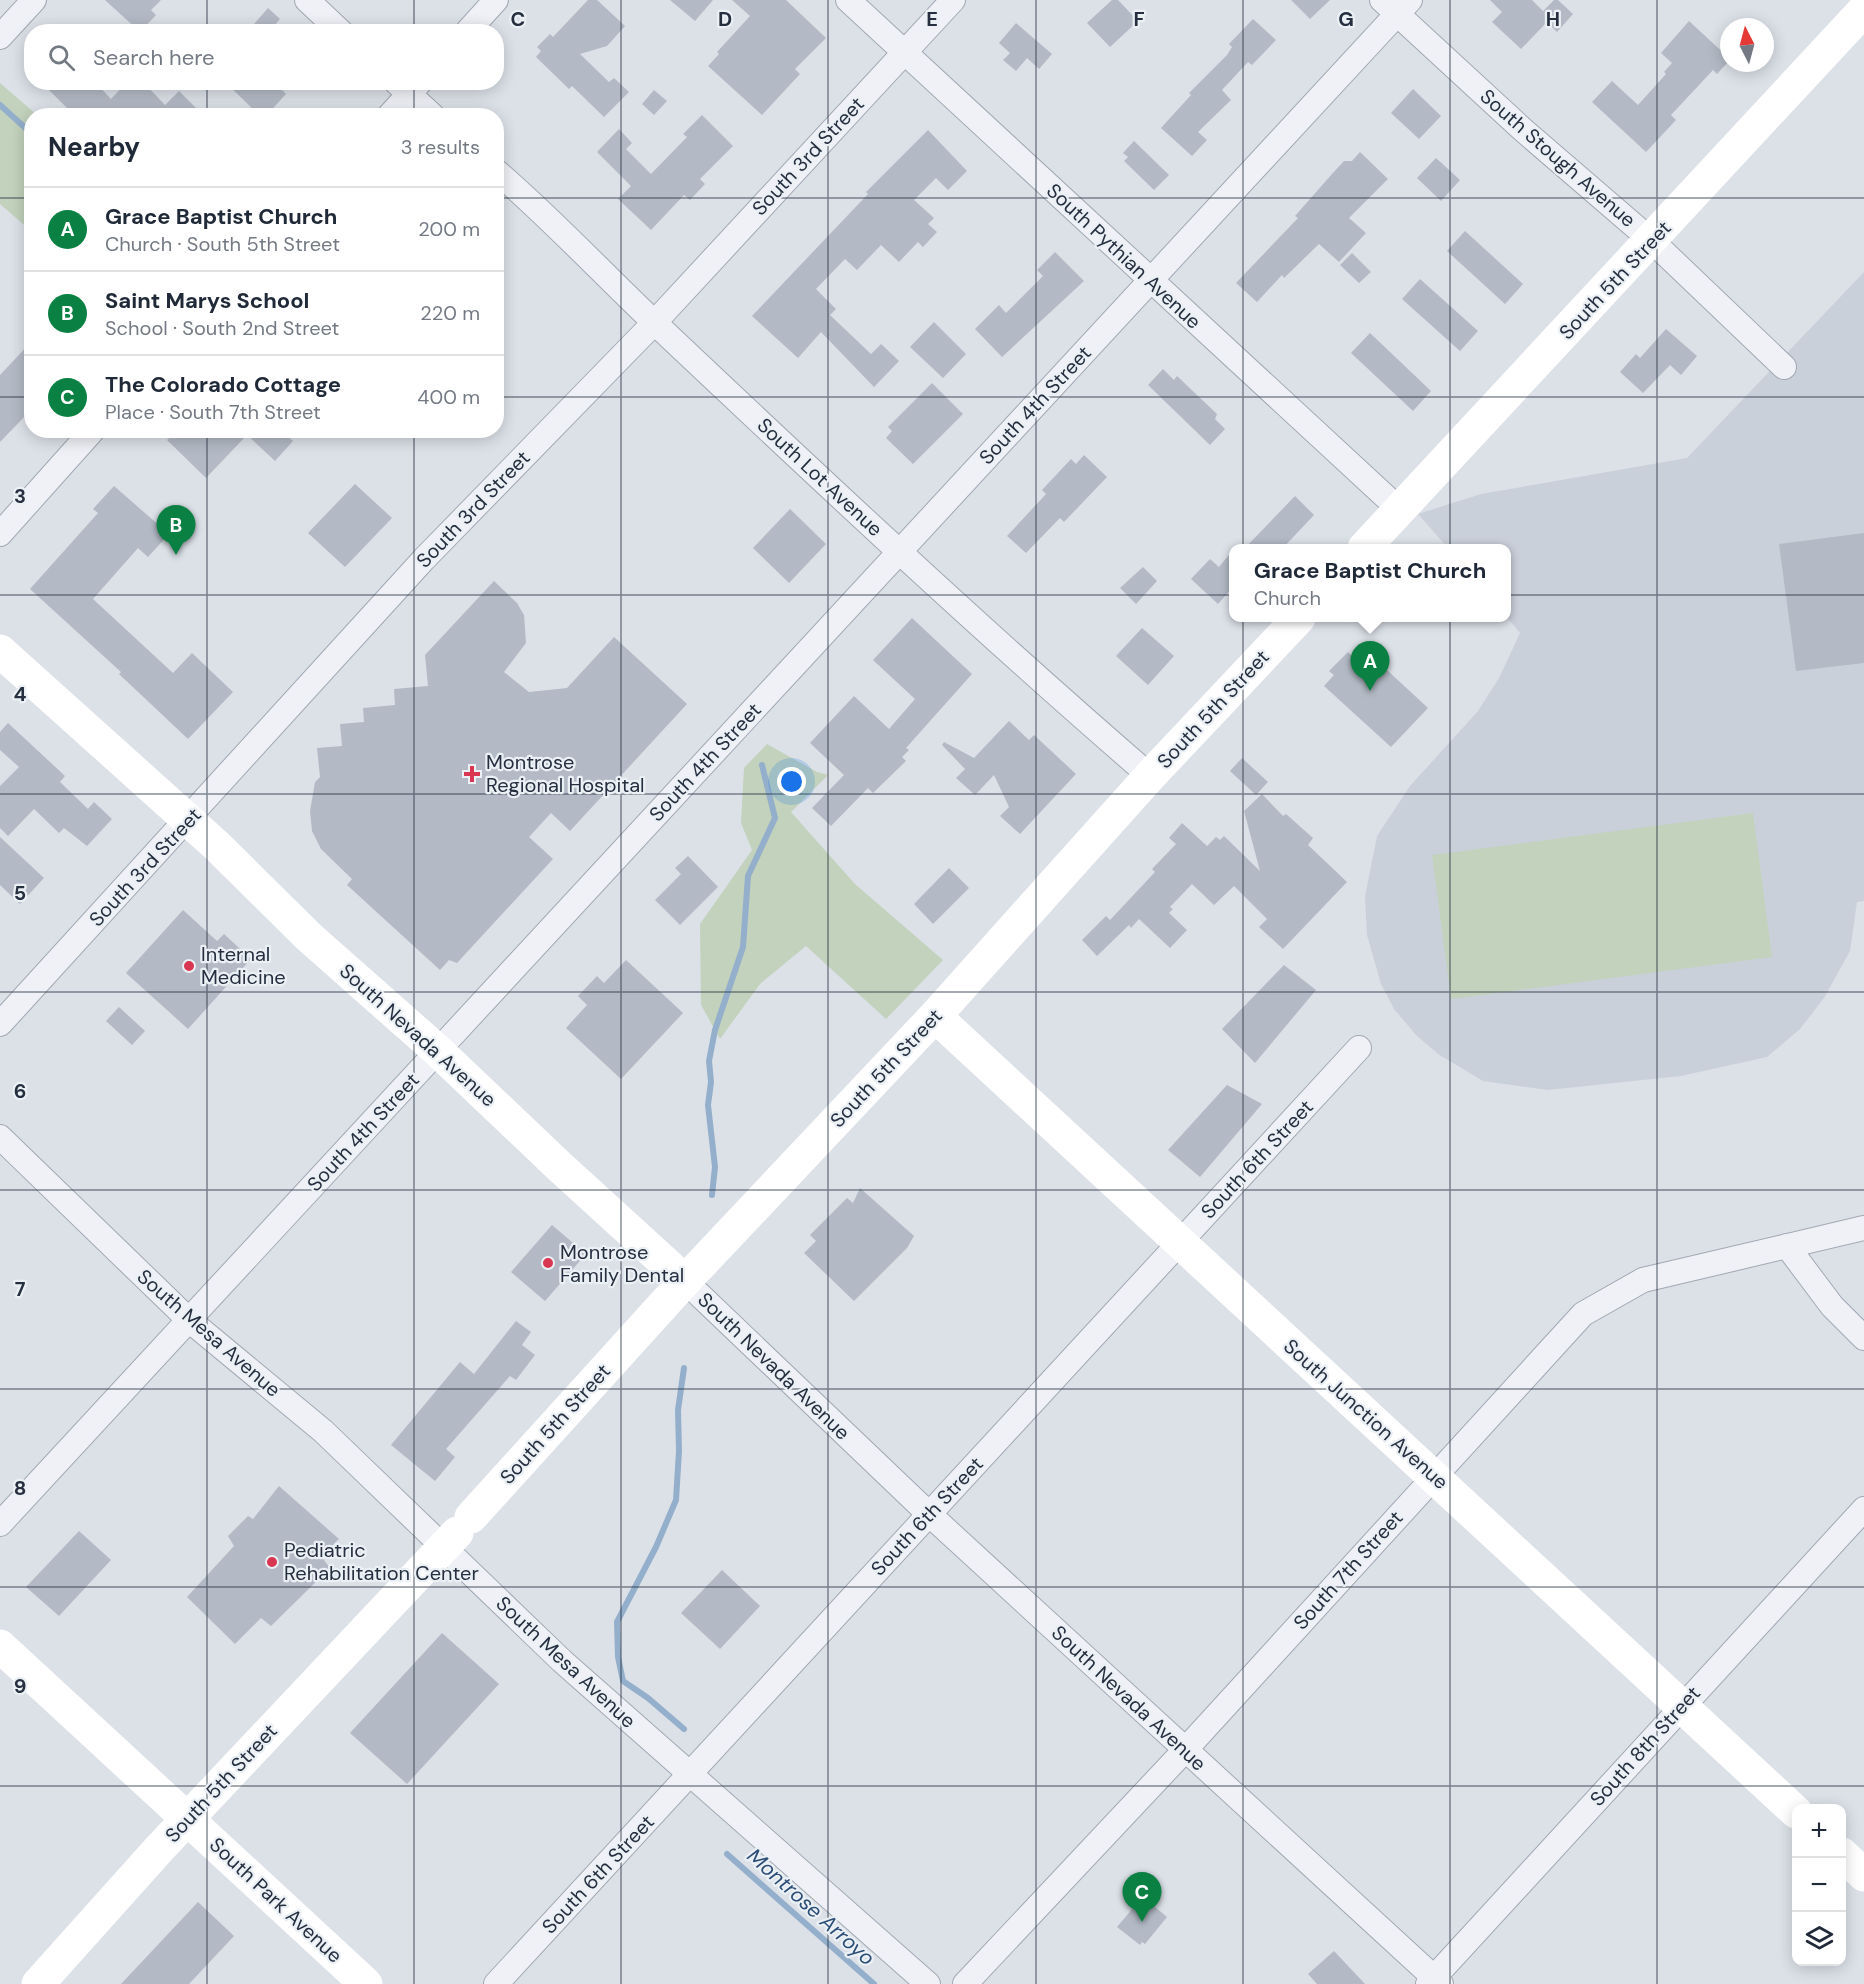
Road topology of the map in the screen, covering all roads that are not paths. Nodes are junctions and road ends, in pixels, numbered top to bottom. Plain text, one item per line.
1 (34, 0) edge
2 (307, 0) edge
3 (496, 0) edge
4 (848, 0) edge
5 (953, 0) edge
6 (1397, 5) edge
7 (1864, 10) edge
8 (332, 24) edge
9 (474, 24) edge
10 (0, 37) edge
11 (904, 51) junction
12 (406, 90) edge
13 (411, 90) edge
14 (394, 108) edge
15 (426, 108) edge
16 (504, 178) edge
17 (1652, 241) junction
18 (1151, 281) junction
19 (654, 323) junction
20 (1784, 367) dead end
21 (86, 438) edge
22 (1400, 510) junction
23 (0, 534) edge
24 (1369, 544) edge
25 (900, 551) junction
26 (1295, 622) edge
27 (0, 651) edge
28 (1150, 776) junction
29 (188, 820) junction
30 (935, 1016) junction
31 (0, 1024) edge
32 (1359, 1048) dead end
33 (438, 1051) junction
34 (0, 1137) edge
35 (1864, 1228) edge
36 (1179, 1243) junction
37 (1787, 1246) junction
38 (686, 1281) junction
39 (189, 1320) junction
40 (1864, 1338) edge
41 (1435, 1477) junction
42 (1864, 1509) edge
43 (929, 1514) junction
44 (0, 1524) edge
45 (457, 1532) junction
46 (0, 1646) edge
47 (1682, 1706) junction
48 (1185, 1750) junction
49 (690, 1775) junction
50 (1792, 1807) edge
51 (189, 1819) junction
52 (1846, 1858) edge
53 (1864, 1875) edge
54 (1434, 1982) edge
55 (38, 1984) edge
56 (366, 1984) edge
57 (495, 1984) edge
58 (928, 1984) edge
59 (965, 1984) edge

1 - 10 street
2 - 8 street
3 - 9 street
4 - 11 street, South Pythian Avenue
5 - 11 street, South 3rd Street
6 - 17 street, South Stough Avenue
6 - 18 street, South 4th Street
7 - 17 street, South 5th Street
11 - 18 street, South Pythian Avenue
11 - 19 street, South 3rd Street
12 - 14 street
13 - 15 street
16 - 19 street, South Lot Avenue
17 - 20 street, South Stough Avenue
17 - 22 street, South 5th Street
18 - 22 street, South Pythian Avenue
18 - 25 street, South 4th Street
19 - 25 street, South Lot Avenue
19 - 29 street, South 3rd Street
21 - 23 street
22 - 24 street, South 5th Street
25 - 28 street, South Lot Avenue
25 - 33 street, South 4th Street
26 - 28 street, South 5th Street
27 - 29 street, South Nevada Avenue
28 - 30 street, South 5th Street
29 - 31 street, South 3rd Street
29 - 33 street, South Nevada Avenue
30 - 36 street, South Junction Avenue
30 - 38 street, South 5th Street
32 - 36 street, South 6th Street
33 - 38 street, South Nevada Avenue
33 - 39 street, South 4th Street
34 - 39 street, South Mesa Avenue
35 - 37 street, South 7th Street
36 - 41 street, South Junction Avenue
36 - 43 street, South 6th Street
37 - 40 street
37 - 41 street, South 7th Street
38 - 43 street, South Nevada Avenue
38 - 45 street, South 5th Street
39 - 44 street, South 4th Street
39 - 45 street, South Mesa Avenue
41 - 47 street, South Junction Avenue
41 - 48 street, South 7th Street
42 - 47 street, South 8th Street
43 - 48 street, South Nevada Avenue
43 - 49 street, South 6th Street
45 - 49 street, South Mesa Avenue
45 - 51 street, South 5th Street
46 - 51 street, South Park Avenue
47 - 50 street, South Junction Avenue
47 - 54 street, South 8th Street
48 - 54 street, South Nevada Avenue
48 - 59 street, South 7th Street
49 - 57 street, South 6th Street
49 - 58 street, South Mesa Avenue
51 - 55 street, South 5th Street
51 - 56 street, South Park Avenue
52 - 53 street

